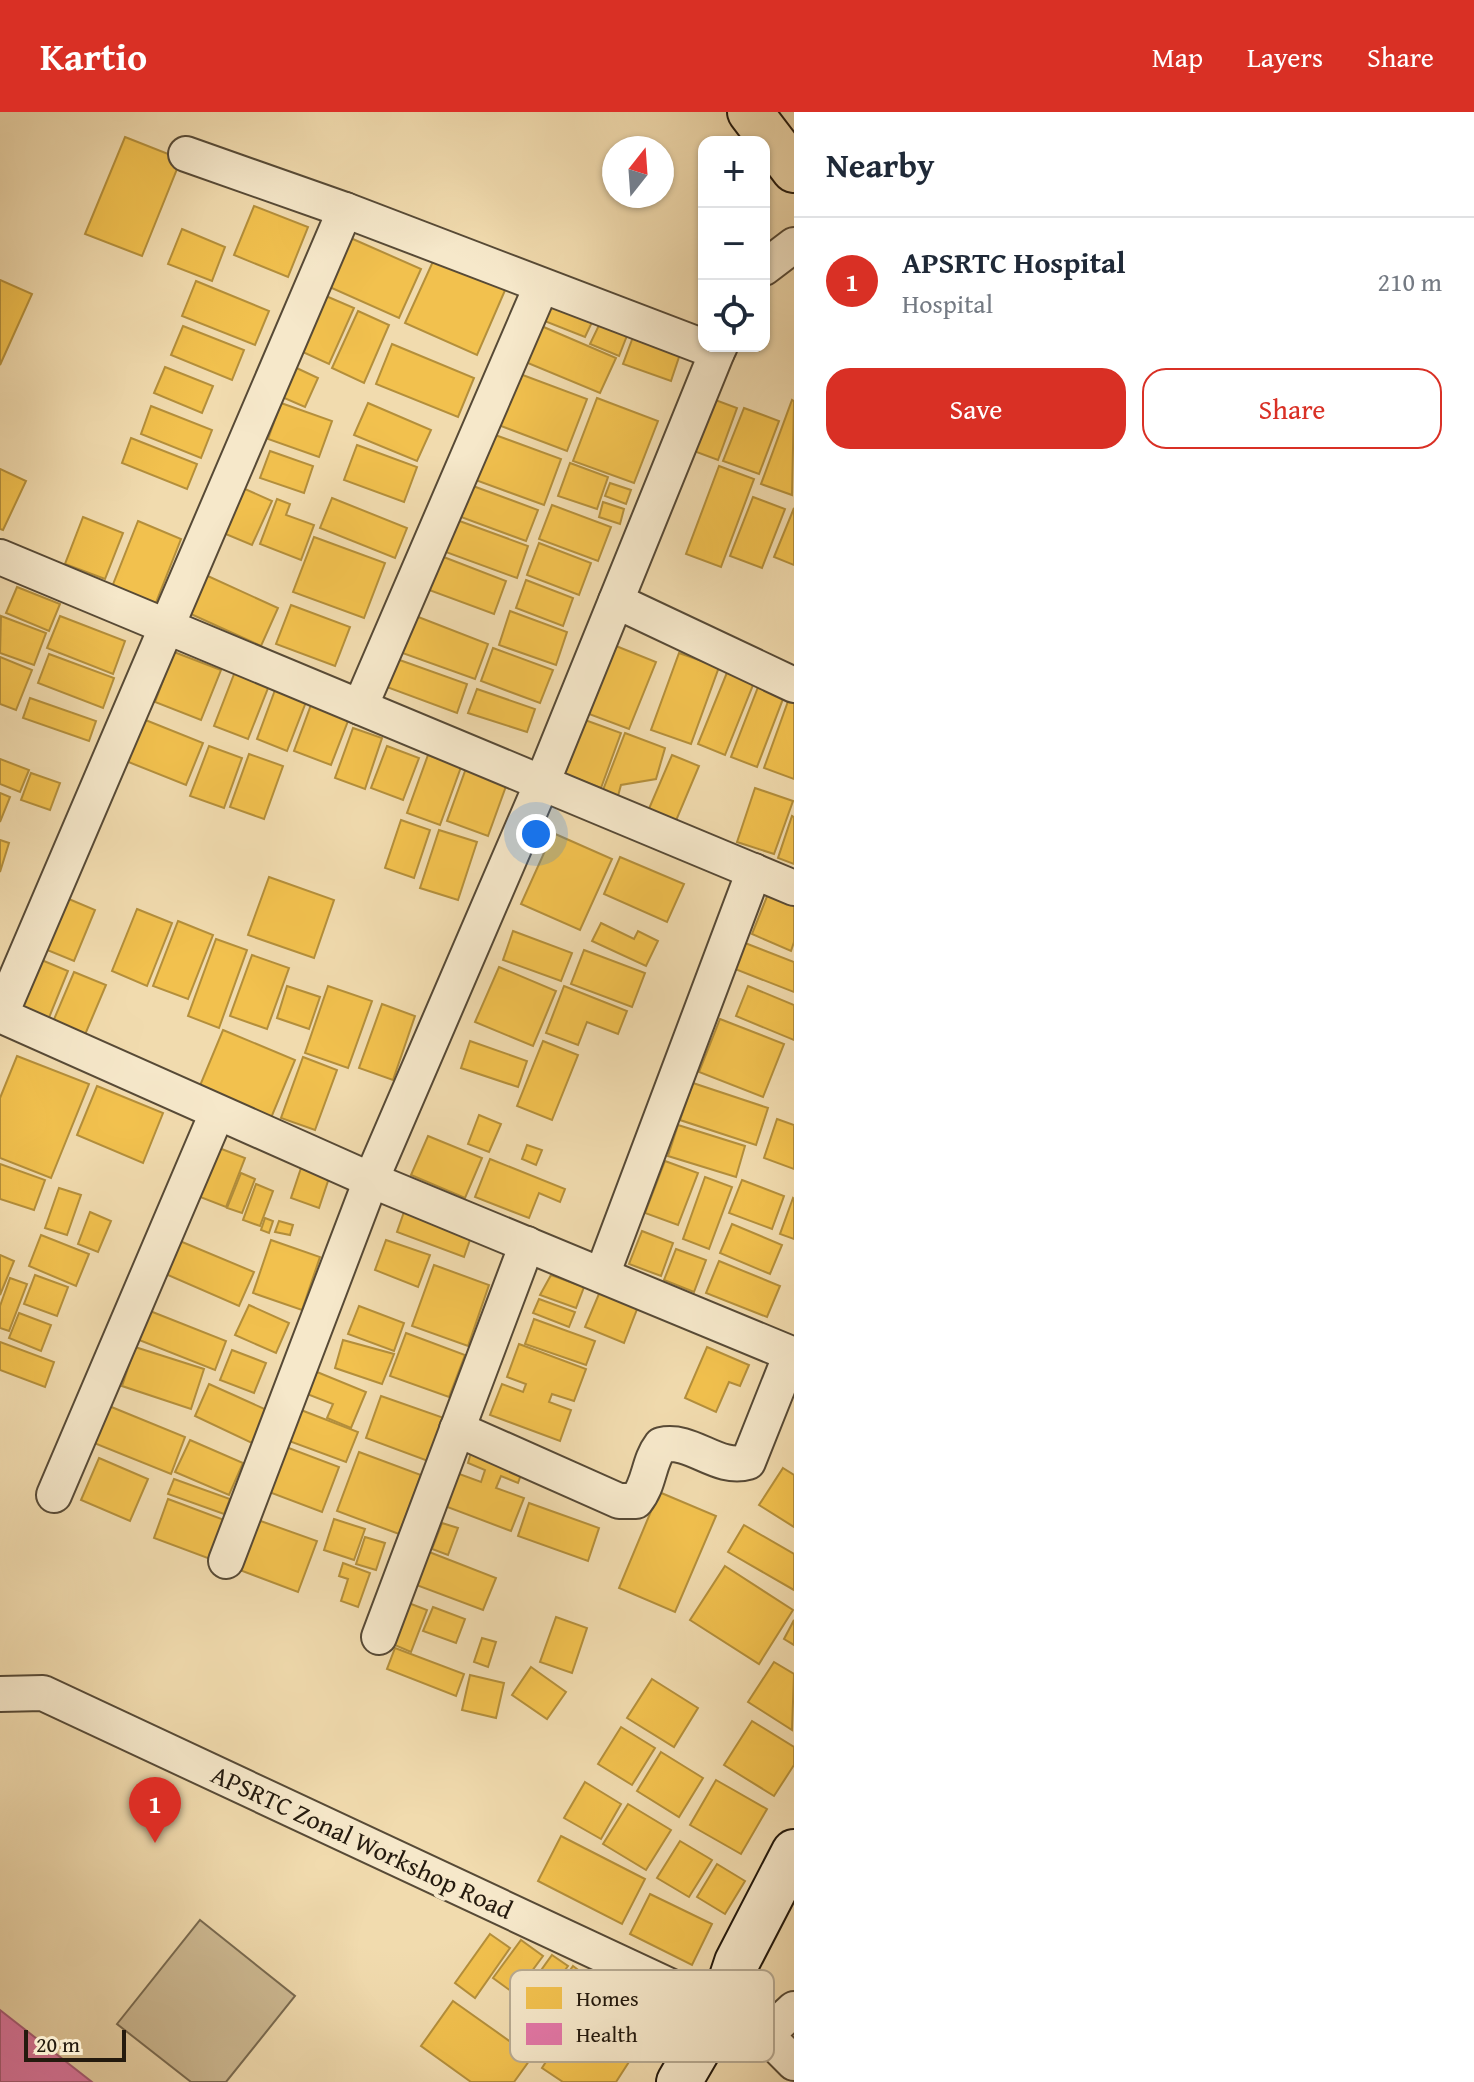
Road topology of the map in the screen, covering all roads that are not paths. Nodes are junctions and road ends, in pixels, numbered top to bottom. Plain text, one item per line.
1 (750, 112) edge
2 (186, 154) dead end
3 (794, 170) edge
4 (345, 210) junction
5 (794, 245) edge
6 (770, 263) edge
7 (541, 287) junction
8 (698, 342) edge
9 (718, 352) edge
10 (0, 557) edge
11 (616, 601) junction
12 (169, 627) junction
13 (794, 685) edge
14 (360, 707) junction
15 (542, 783) junction
16 (754, 871) junction
17 (794, 888) edge
18 (0, 1015) edge
19 (217, 1113) junction
20 (371, 1180) junction
21 (527, 1244) junction
22 (602, 1275) junction
23 (792, 1355) edge
24 (457, 1429) junction
25 (54, 1495) dead end
26 (226, 1561) dead end
27 (379, 1637) dead end
28 (0, 1694) edge
29 (794, 1852) edge
30 (635, 1970) edge
31 (734, 1970) edge
32 (794, 2009) edge
33 (774, 2028) edge
34 (774, 2043) edge
35 (691, 2062) edge
36 (794, 2063) edge
37 (679, 2082) edge

1 - 3 main road
2 - 4 street
4 - 7 street
4 - 12 street
5 - 6 street
7 - 8 street
7 - 14 street
9 - 11 street
10 - 12 street
11 - 13 street
11 - 15 street
12 - 14 street
12 - 18 street
14 - 15 street
15 - 16 street
15 - 20 street
16 - 17 street
16 - 22 street
18 - 19 street
19 - 20 street
19 - 25 street
20 - 21 street
20 - 26 street
21 - 22 street
21 - 24 street
22 - 23 street
23 - 24 street
24 - 27 street
28 - 30 street, APSRTC Zonal Workshop Road
29 - 31 street
32 - 33 street
34 - 36 street, APSRTC Zonal Workshop Road
35 - 37 street

